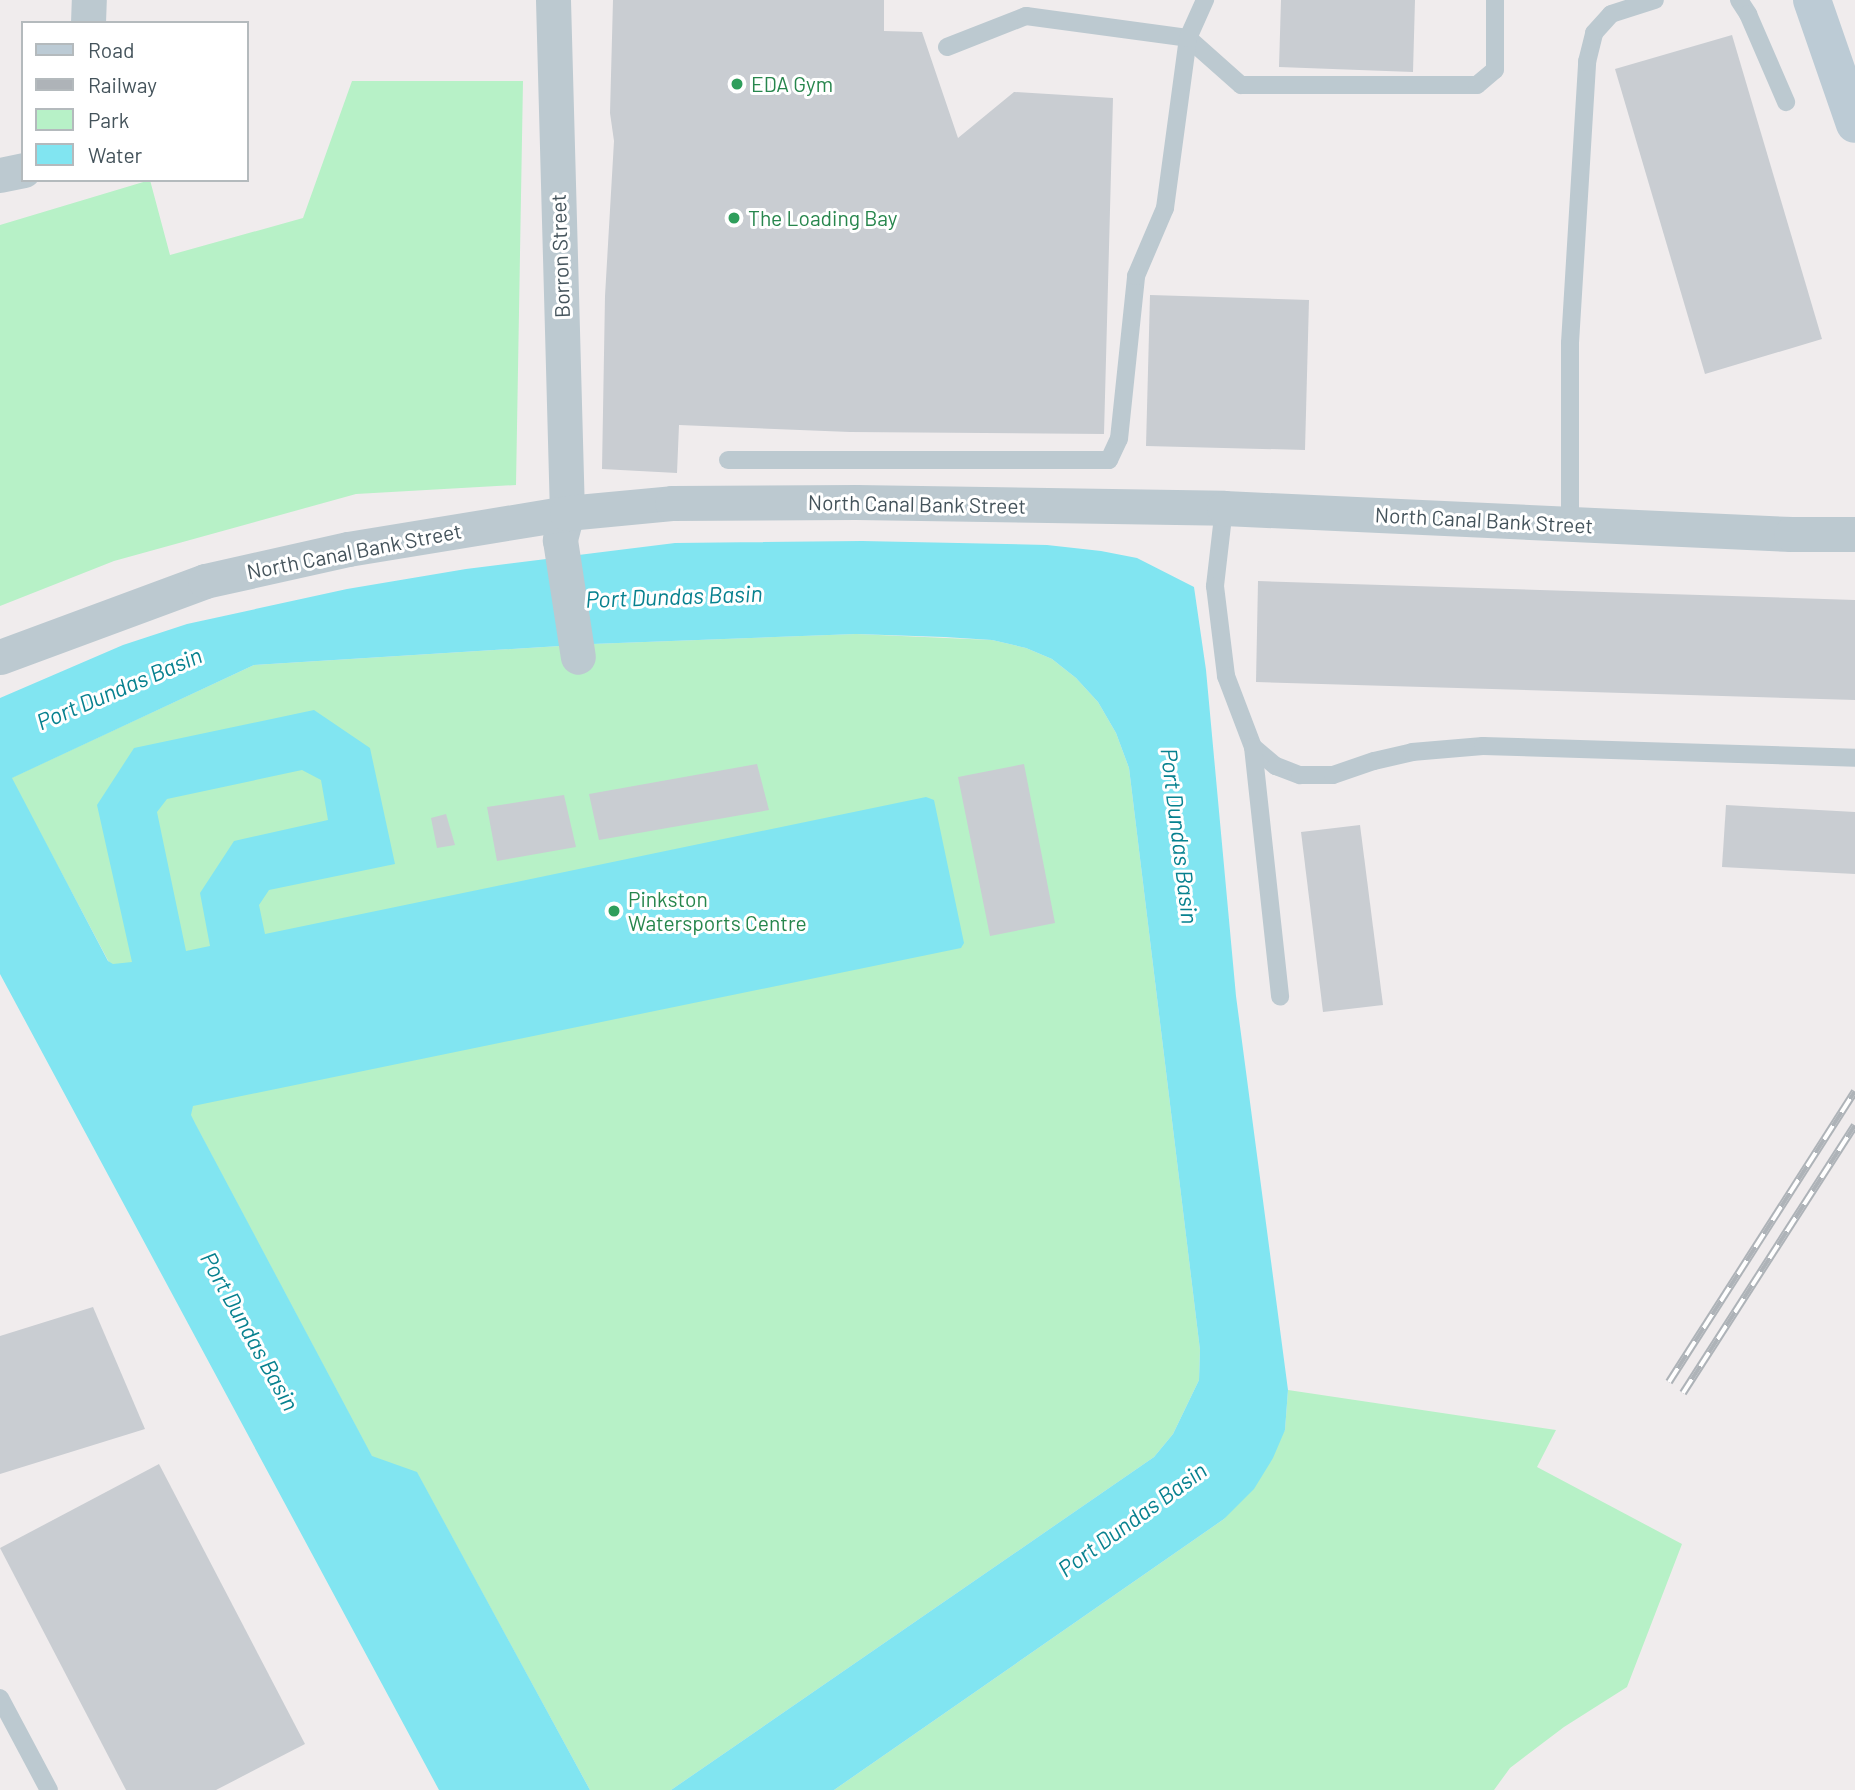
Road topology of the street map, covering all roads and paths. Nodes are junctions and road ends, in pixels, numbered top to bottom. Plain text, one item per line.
1 (89, 0) edge
2 (553, 0) edge
3 (1205, 0) edge
4 (1495, 0) edge
5 (1655, 0) edge
6 (1739, 0) edge
7 (1812, 0) edge
8 (88, 21) edge
9 (1188, 38) junction
10 (947, 47) dead end
11 (1786, 102) dead end
12 (1855, 124) edge
13 (21, 170) edge
14 (0, 175) edge
15 (728, 460) dead end
16 (1223, 508) junction
17 (567, 513) junction
18 (1570, 524) junction
19 (1855, 534) edge
20 (0, 657) edge
21 (578, 657) dead end
22 (1253, 747) junction
23 (1855, 758) edge
24 (1280, 997) dead end
25 (0, 1698) edge
26 (49, 1790) edge

1 - 8 street
2 - 17 street, Borron Street
3 - 9 lane
4 - 9 lane
5 - 18 lane
6 - 11 lane
7 - 12 street
9 - 10 lane
9 - 15 lane
13 - 14 street
16 - 17 street, North Canal Bank Street
16 - 18 street, North Canal Bank Street
16 - 22 lane
17 - 20 street, North Canal Bank Street
17 - 21 street, Borron Street
18 - 19 street, North Canal Bank Street
22 - 23 lane
22 - 24 lane
25 - 26 lane

